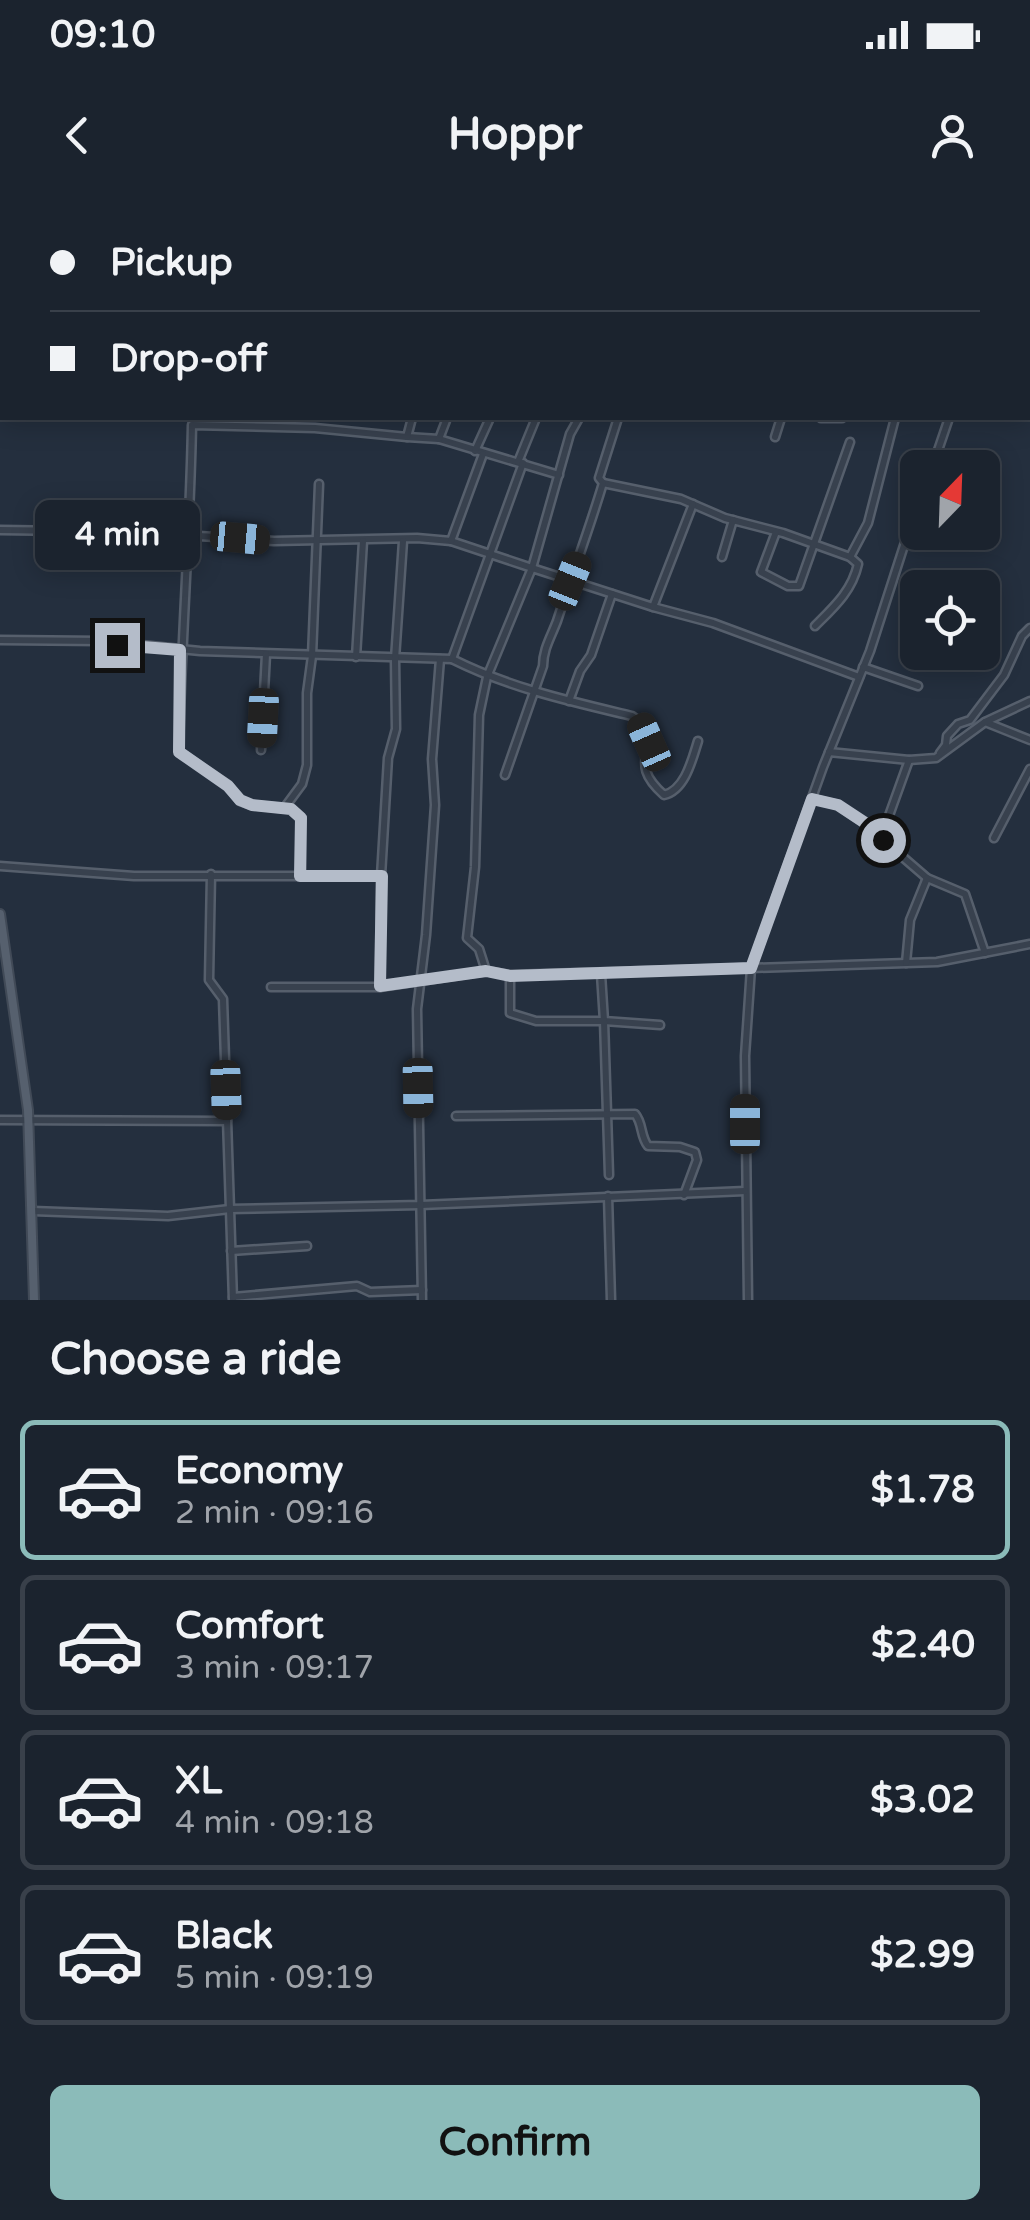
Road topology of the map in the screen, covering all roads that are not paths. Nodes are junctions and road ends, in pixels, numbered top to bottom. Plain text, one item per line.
1 (411, 420) edge
2 (446, 420) edge
3 (489, 420) edge
4 (535, 420) edge
5 (577, 420) edge
6 (617, 420) edge
7 (781, 420) edge
8 (894, 420) edge
9 (948, 420) edge
10 (407, 437) junction
11 (775, 438) dead end
12 (439, 440) junction
13 (850, 442) dead end
14 (938, 450) edge
15 (479, 453) junction
16 (521, 463) junction
17 (559, 475) junction
18 (603, 483) junction
19 (319, 484) dead end
20 (693, 504) junction
21 (733, 520) junction
22 (0, 530) edge
23 (776, 532) junction
24 (190, 534) junction
25 (318, 541) junction
26 (363, 541) junction
27 (403, 541) junction
28 (451, 541) junction
29 (815, 545) junction
30 (902, 550) edge
31 (490, 556) junction
32 (850, 557) junction
33 (722, 558) dead end
34 (532, 568) junction
35 (570, 581) junction
36 (612, 594) junction
37 (653, 607) junction
38 (816, 626) dead end
39 (1030, 628) edge
40 (0, 640) edge
41 (180, 650) junction
42 (266, 654) junction
43 (312, 656) junction
44 (356, 658) junction
45 (396, 659) junction
46 (440, 659) junction
47 (452, 659) junction
48 (863, 668) junction
49 (487, 677) junction
50 (859, 677) junction
51 (918, 686) dead end
52 (531, 692) junction
53 (1030, 700) edge
54 (570, 701) junction
55 (984, 722) junction
56 (698, 740) dead end
57 (1030, 740) edge
58 (261, 750) dead end
59 (829, 752) junction
60 (936, 758) junction
61 (909, 760) junction
62 (1030, 769) edge
63 (505, 775) dead end
64 (812, 799) junction
65 (285, 807) junction
66 (882, 834) junction
67 (994, 838) dead end
68 (0, 866) edge
69 (211, 874) junction
70 (300, 876) junction
71 (382, 876) junction
72 (928, 878) junction
73 (0, 914) edge
74 (1030, 944) edge
75 (985, 952) junction
76 (906, 963) junction
77 (751, 968) junction
78 (486, 971) junction
79 (601, 974) junction
80 (510, 976) junction
81 (420, 983) junction
82 (380, 986) junction
83 (271, 987) dead end
84 (604, 1021) junction
85 (660, 1026) dead end
86 (607, 1112) junction
87 (456, 1116) dead end
88 (0, 1120) edge
89 (227, 1120) junction
90 (29, 1122) junction
91 (609, 1175) dead end
92 (745, 1192) junction
93 (684, 1194) junction
94 (608, 1196) junction
95 (421, 1205) junction
96 (230, 1209) junction
97 (33, 1210) junction
98 (307, 1246) dead end
99 (231, 1250) junction
100 (422, 1290) junction
101 (233, 1298) edge
102 (34, 1300) edge
103 (422, 1300) edge
104 (611, 1300) edge
105 (748, 1300) edge

1 - 10 street
2 - 12 street
3 - 15 street
4 - 16 street
5 - 17 street
6 - 18 street
7 - 11 street
8 - 32 street
9 - 14 street
10 - 12 street
10 - 24 street
12 - 15 street
13 - 29 street
15 - 16 street
15 - 28 street
16 - 17 street
16 - 31 street
17 - 34 street
18 - 20 street
18 - 35 street
19 - 25 street
20 - 21 street
20 - 37 street
21 - 23 street
21 - 33 street
22 - 24 street
23 - 29 street
23 - 29 street
24 - 25 street
24 - 41 street
25 - 26 street
25 - 43 street
26 - 27 street
26 - 44 street
27 - 28 street
27 - 45 street
28 - 31 street
29 - 32 street
30 - 48 street
31 - 34 street
31 - 47 street
32 - 38 street
34 - 35 street
34 - 49 street
35 - 36 street
35 - 52 street
36 - 37 street
36 - 54 street
37 - 50 street
39 - 60 street
40 - 41 street
41 - 42 street
41 - 65 street
42 - 43 street
42 - 58 street
43 - 44 street
43 - 65 street
44 - 45 street
45 - 46 street
45 - 71 street
46 - 47 street
46 - 81 street
47 - 49 street
48 - 50 street
48 - 51 street
49 - 52 street
49 - 78 street
50 - 59 street
52 - 54 street
52 - 63 street
53 - 55 street
54 - 56 street
55 - 57 street
55 - 60 street
59 - 61 street
59 - 64 street
60 - 61 street
61 - 66 street
62 - 67 street
64 - 66 street
64 - 77 street
65 - 70 street
66 - 72 street
68 - 69 street
69 - 70 street
69 - 89 street
70 - 71 street
71 - 82 street
72 - 75 street
72 - 76 street
73 - 90 main road
74 - 75 street
75 - 76 street
76 - 77 street
77 - 79 street
77 - 92 street
78 - 80 street
78 - 81 street
79 - 80 street
79 - 84 street
80 - 84 street
81 - 82 street
81 - 95 street
82 - 83 street
84 - 85 street
84 - 86 street
86 - 87 street
86 - 91 street
86 - 93 street
88 - 90 street
89 - 90 street
89 - 96 street
90 - 97 main road
92 - 93 street
92 - 105 street
93 - 94 street
94 - 95 street
94 - 104 street
95 - 96 street
95 - 100 street
96 - 97 street
96 - 99 street
97 - 102 main road
98 - 99 street
99 - 101 street
100 - 101 street
100 - 103 street

